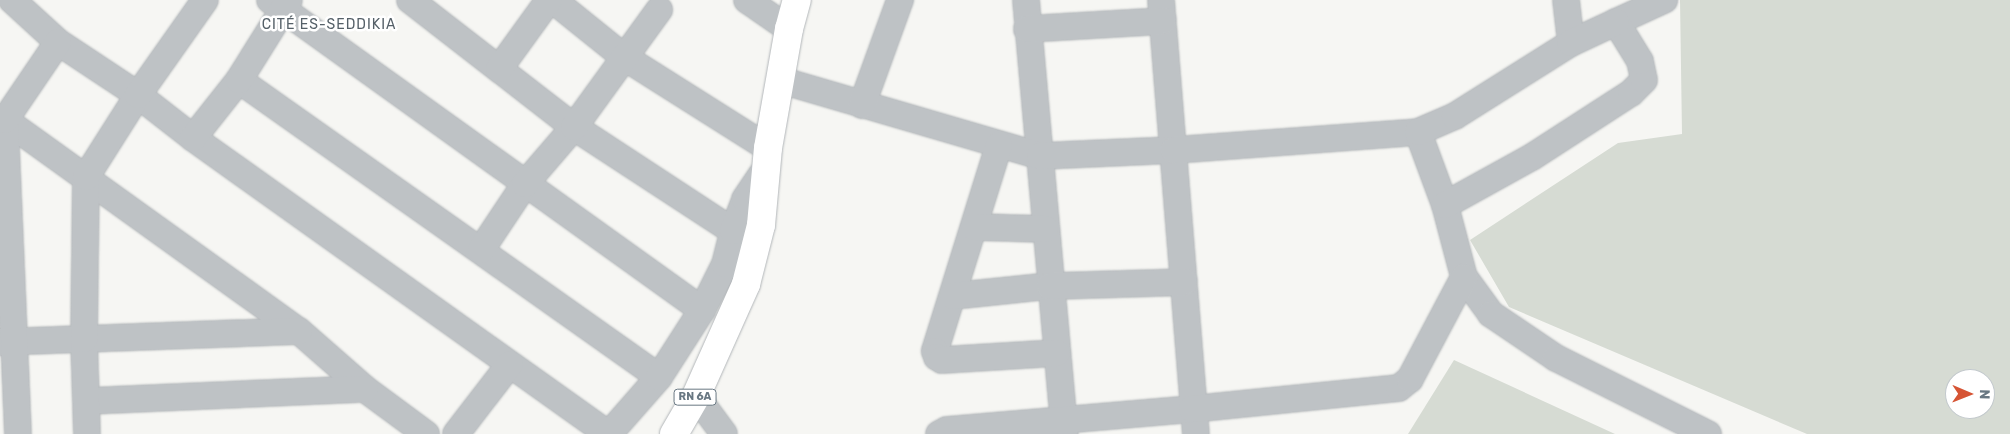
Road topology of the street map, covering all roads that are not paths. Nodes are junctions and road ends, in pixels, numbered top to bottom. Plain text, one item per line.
1 (12, 0) edge
2 (205, 0) edge
3 (410, 0) edge
4 (549, 0) edge
5 (554, 0) edge
6 (747, 0) edge
7 (797, 0) edge
8 (900, 0) edge
9 (1026, 0) edge
10 (1566, 0) edge
11 (1664, 0) edge
12 (658, 3) edge
13 (281, 4) edge
14 (1162, 10) edge
15 (1616, 22) junction
16 (789, 29) junction
17 (1027, 29) junction
18 (58, 42) junction
19 (1571, 43) junction
20 (624, 57) junction
21 (499, 69) junction
22 (239, 80) junction
23 (780, 80) junction
24 (138, 94) junction
25 (862, 105) junction
26 (3, 121) edge
27 (574, 126) junction
28 (1418, 132) junction
29 (193, 138) junction
30 (999, 145) junction
31 (1174, 150) junction
32 (1040, 156) junction
33 (767, 158) junction
34 (86, 177) junction
35 (525, 184) junction
36 (1445, 205) junction
37 (974, 227) junction
38 (1046, 229) junction
39 (733, 231) junction
40 (481, 250) junction
41 (1464, 277) junction
42 (1184, 282) junction
43 (1050, 286) junction
44 (953, 296) junction
45 (702, 310) junction
46 (299, 331) junction
47 (84, 339) junction
48 (7, 342) edge
49 (1057, 353) junction
50 (713, 357) junction
51 (510, 364) junction
52 (659, 376) junction
53 (365, 389) junction
54 (696, 396) junction
55 (87, 401) junction
56 (1194, 422) edge
57 (1064, 426) edge
58 (18, 434) edge
59 (88, 434) edge
60 (426, 434) edge
61 (456, 434) edge
62 (608, 434) edge
63 (654, 434) edge
64 (674, 434) edge
65 (724, 434) edge
66 (939, 434) edge
67 (1708, 434) edge

1 - 18 street
2 - 24 street
3 - 21 street
4 - 21 street
5 - 20 street
6 - 16 street
7 - 16 main road
8 - 25 street
9 - 17 street
10 - 19 street
11 - 15 street
12 - 20 street
13 - 22 street
13 - 35 street
14 - 17 street
14 - 31 street
15 - 19 street
15 - 36 street
16 - 23 main road
17 - 32 street
18 - 24 street
18 - 26 street
19 - 28 street
20 - 27 street
20 - 33 street
21 - 27 street
22 - 29 street
22 - 40 street
23 - 25 street
23 - 33 main road
24 - 29 street
24 - 34 street
25 - 30 street
26 - 34 street
26 - 48 street
27 - 35 street
27 - 39 street
28 - 31 street
28 - 36 street
29 - 51 street
30 - 32 street
30 - 37 street
31 - 32 street
31 - 42 street
32 - 38 street
33 - 39 street
33 - 50 main road
34 - 46 street
34 - 47 street
35 - 40 street
35 - 45 street
36 - 41 street
37 - 38 street
37 - 44 street
38 - 43 street
39 - 45 street
40 - 52 street
41 - 56 street
41 - 67 street
42 - 43 street
42 - 56 street
43 - 44 street
43 - 49 street
44 - 49 street
45 - 52 street
46 - 47 street
46 - 53 street
47 - 48 street
47 - 55 street
48 - 58 street
49 - 57 street
50 - 54 main road, RN 6A
50 - 63 main road
51 - 61 street
51 - 62 street
52 - 62 street
53 - 55 street
53 - 60 street
54 - 64 main road, RN 6A
54 - 65 street
55 - 59 street
56 - 57 street
57 - 66 street

